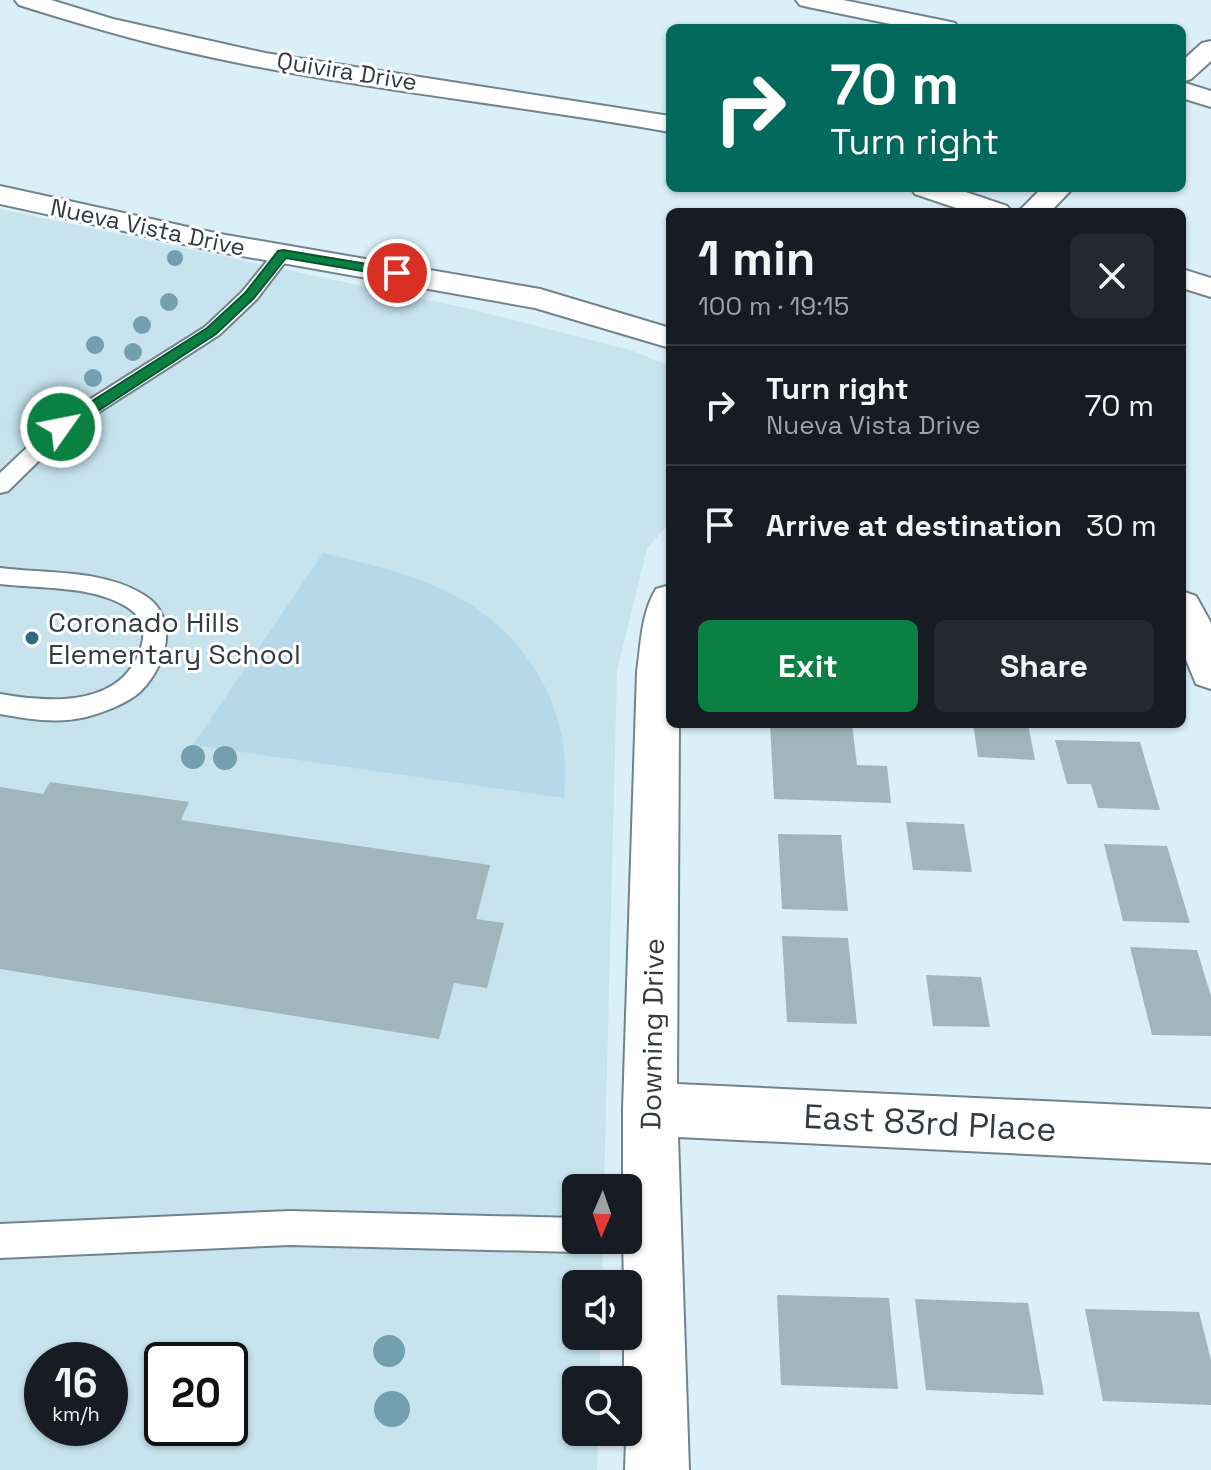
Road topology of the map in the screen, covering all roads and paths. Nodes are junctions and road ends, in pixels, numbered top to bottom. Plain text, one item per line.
1 (27, 0) edge
2 (808, 0) edge
3 (926, 24) edge
4 (1211, 48) edge
5 (1186, 70) edge
6 (1186, 91) edge
7 (1211, 99) edge
8 (666, 123) edge
9 (937, 192) edge
10 (1055, 192) edge
11 (0, 195) edge
12 (985, 208) edge
13 (1037, 208) edge
14 (283, 253) junction
15 (1186, 279) edge
16 (1211, 288) edge
17 (666, 337) edge
18 (0, 486) edge
19 (0, 576) edge
20 (666, 611) edge
21 (1186, 614) edge
22 (1211, 673) edge
23 (0, 704) edge
24 (650, 1109) junction
25 (1211, 1136) edge
26 (642, 1211) edge
27 (562, 1235) edge
28 (0, 1241) edge
29 (641, 1254) edge
30 (657, 1470) edge

1 - 8 street, Quivira Drive
2 - 3 street
4 - 5 street
6 - 7 street
9 - 12 street
10 - 13 street
11 - 14 street, Nueva Vista Drive
14 - 17 street, Nueva Vista Drive
14 - 18 lane
15 - 16 street
19 - 23 lane
20 - 24 street, Downing Drive
21 - 22 street
24 - 25 street, East 83rd Place
24 - 26 street, Downing Drive
27 - 28 lane
29 - 30 street, Downing Drive

